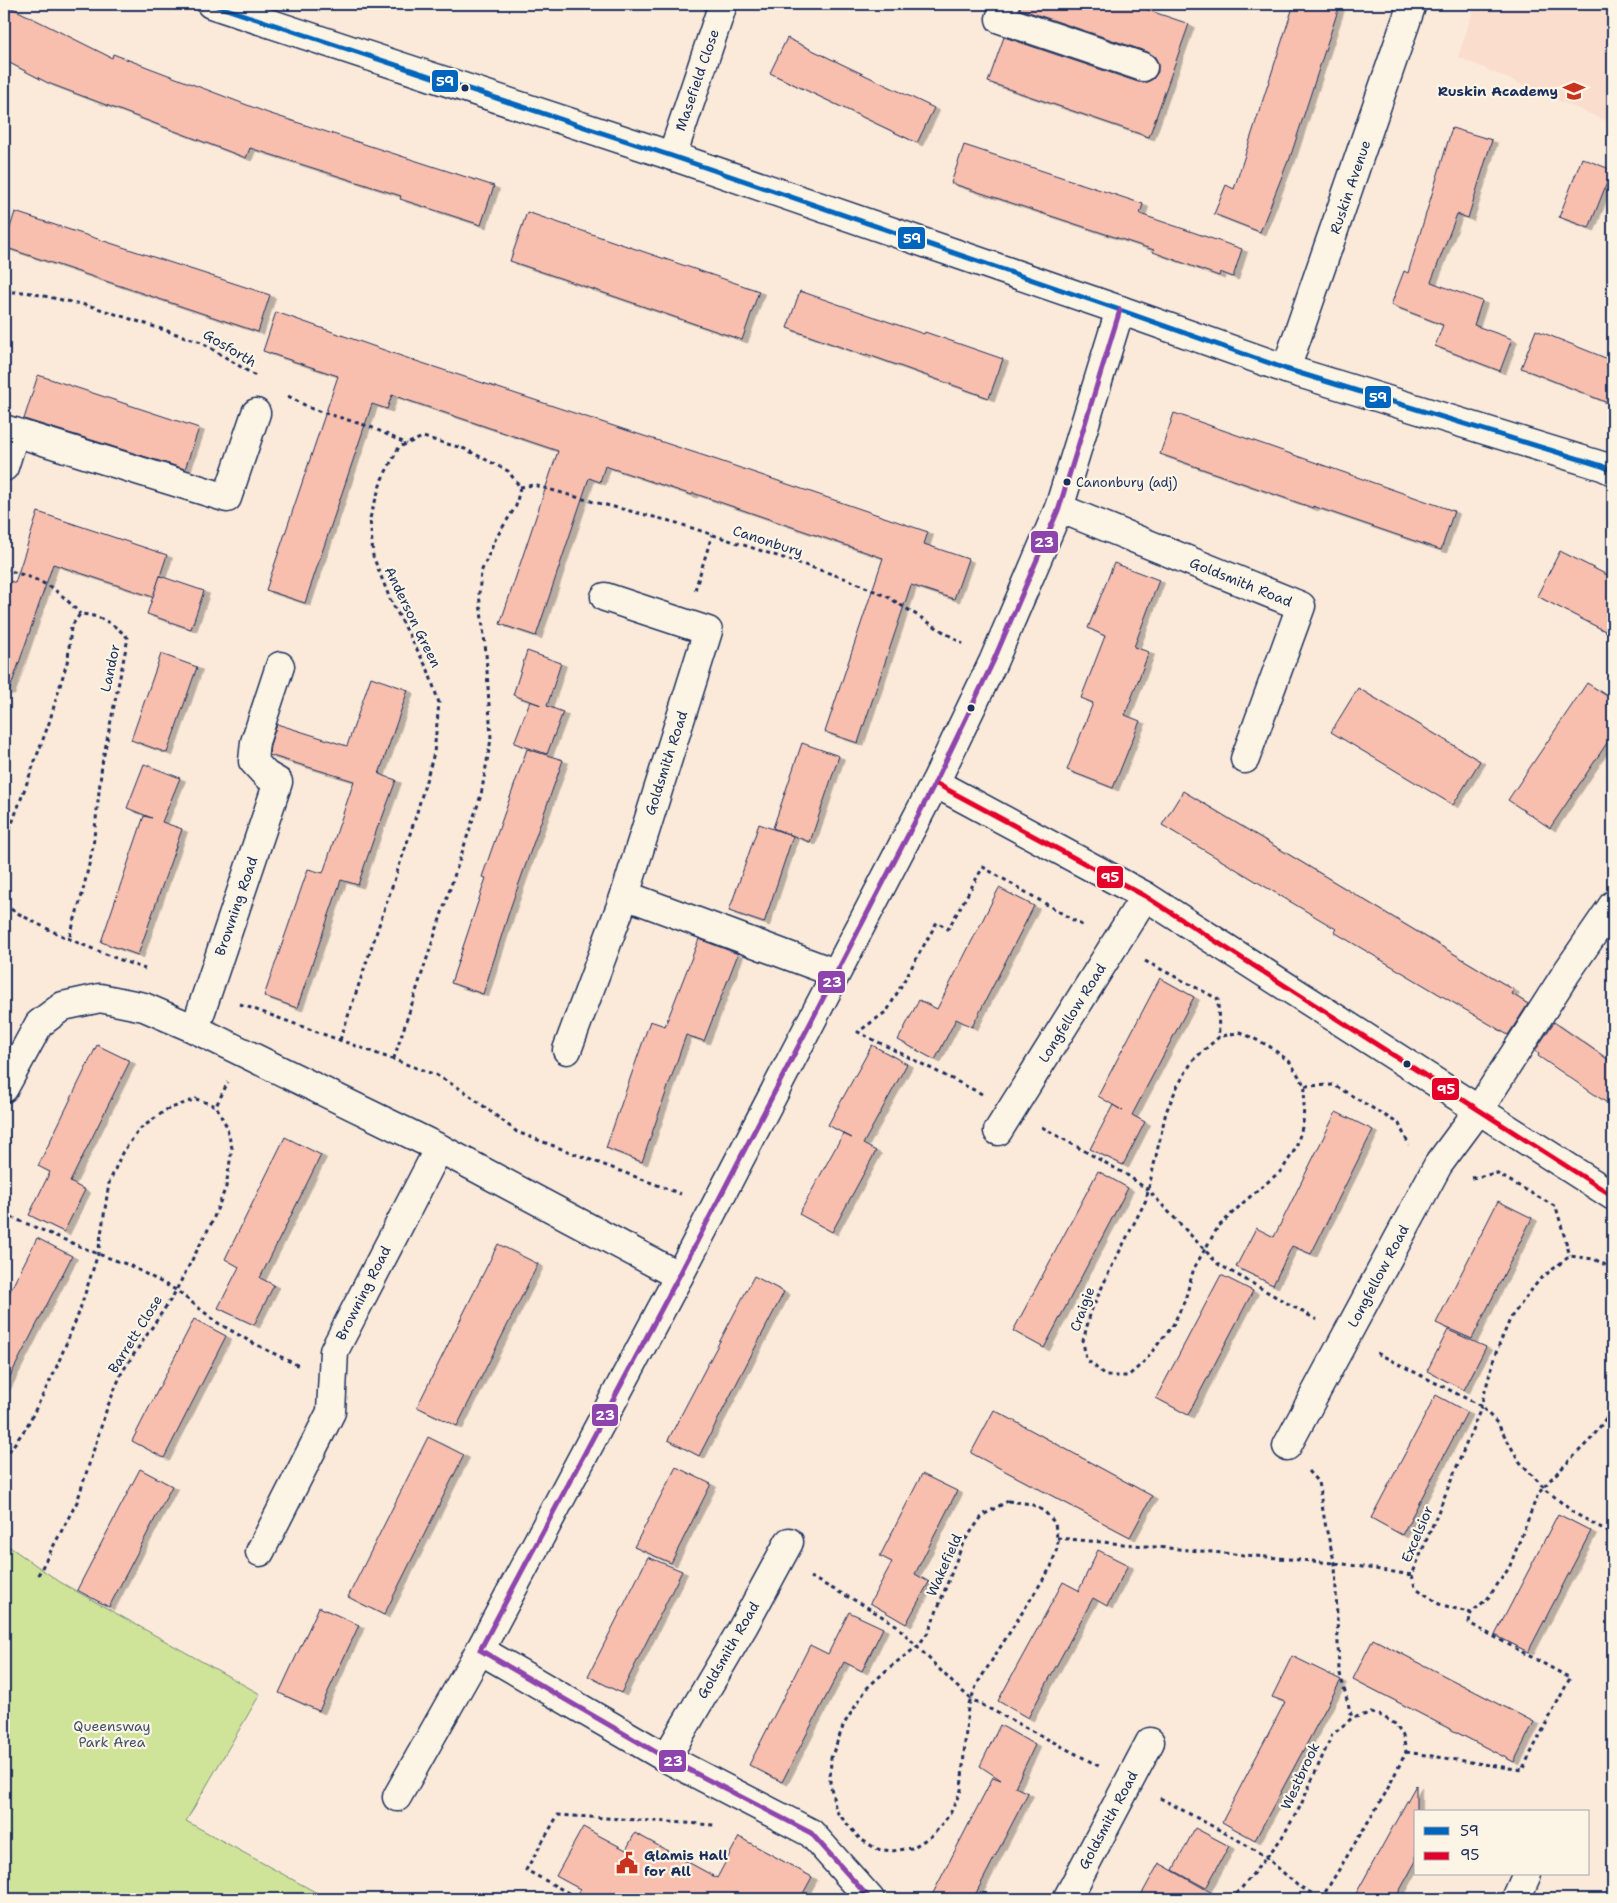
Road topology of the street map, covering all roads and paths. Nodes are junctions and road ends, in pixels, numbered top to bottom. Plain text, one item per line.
1 (211, 4) edge
2 (723, 4) edge
3 (1005, 4) edge
4 (1412, 4) edge
5 (1143, 67) dead end
6 (672, 156) junction
7 (4, 292) edge
8 (1120, 310) junction
9 (1286, 369) junction
10 (263, 381) dead end
11 (287, 395) dead end
12 (256, 413) dead end
13 (9, 430) edge
14 (407, 444) junction
15 (4, 467) edge
16 (1613, 471) edge
17 (520, 487) junction
18 (1059, 508) junction
19 (712, 535) junction
20 (4, 569) edge
21 (605, 597) dead end
22 (80, 614) junction
23 (697, 628) junction
24 (993, 662) junction
25 (280, 666) dead end
26 (1245, 759) dead end
27 (935, 783) junction
28 (4, 845) edge
29 (624, 895) junction
30 (1145, 896) junction
31 (4, 905) edge
32 (1613, 906) edge
33 (69, 939) junction
34 (1115, 944) junction
35 (151, 971) dead end
36 (835, 973) junction
37 (207, 992) junction
38 (194, 1029) junction
39 (1219, 1037) junction
40 (340, 1040) junction
41 (567, 1050) dead end
42 (244, 1053) junction
43 (394, 1058) junction
44 (1305, 1086) junction
45 (4, 1088) edge
46 (216, 1106) junction
47 (1478, 1111) junction
48 (1005, 1120) junction
49 (439, 1148) junction
50 (1438, 1165) junction
51 (1148, 1190) junction
52 (1613, 1196) edge
53 (715, 1207) junction
54 (4, 1214) edge
55 (1205, 1249) junction
56 (98, 1254) junction
57 (1570, 1256) junction
58 (1613, 1269) edge
59 (679, 1276) junction
60 (176, 1290) junction
61 (1345, 1336) junction
62 (332, 1382) junction
63 (1481, 1406) junction
64 (1613, 1408) edge
65 (1286, 1446) joint
66 (4, 1458) edge
67 (1544, 1488) junction
68 (1613, 1534) edge
69 (1057, 1538) junction
70 (784, 1551) joint
71 (260, 1552) dead end
72 (1335, 1564) junction
73 (38, 1575) dead end
74 (1412, 1575) junction
75 (1470, 1613) junction
76 (918, 1646) junction
77 (480, 1650) junction
78 (971, 1699) junction
79 (1352, 1718) junction
80 (1150, 1742) dead end
81 (1406, 1752) junction
82 (666, 1758) junction
83 (1129, 1782) junction
84 (397, 1797) dead end
85 (719, 1825) dead end
86 (1266, 1858) junction
87 (1526, 1876) edge
88 (576, 1896) dead end
89 (870, 1899) edge
90 (1067, 1899) edge
91 (1230, 1899) edge
92 (1321, 1899) edge
93 (1516, 1899) edge

1 - 6 street
2 - 6 street, Masefield Close
3 - 5 street
4 - 9 street, Ruskin Avenue
6 - 8 street
7 - 10 path, Gosforth
8 - 9 street
8 - 18 street
9 - 16 street
11 - 14 path
12 - 13 street
13 - 15 street
14 - 17 path
14 - 40 path, Anderson Green
17 - 19 path, Canonbury
17 - 43 path
18 - 24 street
18 - 26 street, Goldsmith Road
19 - 23 path
19 - 24 path, Canonbury
20 - 22 path
21 - 23 street
22 - 28 path
22 - 33 path, Landor
23 - 29 street, Goldsmith Road
24 - 27 street
25 - 37 street, Browning Road
27 - 30 street
27 - 36 street
29 - 36 street
29 - 41 street, Goldsmith Road
30 - 34 street, Longfellow Road
30 - 47 street
31 - 33 path
32 - 47 street, Longfellow Road
33 - 35 path
34 - 39 path
34 - 48 street, Longfellow Road
34 - 48 path
36 - 53 street
37 - 38 street, Browning Road
37 - 40 path
38 - 42 street
38 - 45 street
39 - 44 path
39 - 51 path, Craigie
40 - 43 path
42 - 46 path
42 - 49 street
43 - 53 path
44 - 50 path
44 - 55 path, Craigie
46 - 56 path
46 - 60 path, Barrett Close
47 - 50 street, Longfellow Road
47 - 52 street
48 - 51 path
49 - 59 street
49 - 62 street, Browning Road
50 - 57 path
50 - 61 street, Longfellow Road
51 - 55 path
51 - 55 path, Craigie
53 - 59 street
54 - 56 path
55 - 61 path
56 - 60 path
56 - 66 path
57 - 58 path
57 - 63 path, Excelsior
59 - 77 street
60 - 62 path
60 - 73 path, Barrett Close
61 - 63 path
61 - 65 street, Longfellow Road
62 - 71 street, Browning Road
63 - 67 path
63 - 74 path, Excelsior
64 - 67 path
65 - 72 path
67 - 68 path
67 - 75 path
69 - 72 path
69 - 76 path, Wakefield
69 - 78 path, Wakefield
70 - 76 path
70 - 82 street, Goldsmith Road
72 - 74 path
72 - 79 path
74 - 75 path, Excelsior
75 - 81 path
76 - 78 path
76 - 78 path, Wakefield
77 - 82 street
77 - 84 street
78 - 83 path
79 - 81 path
79 - 86 path, Westbrook
80 - 83 street, Goldsmith Road
81 - 92 path
82 - 89 street
83 - 86 path
83 - 90 street, Goldsmith Road
85 - 88 path
86 - 91 path, Westbrook
86 - 92 path
87 - 93 street

